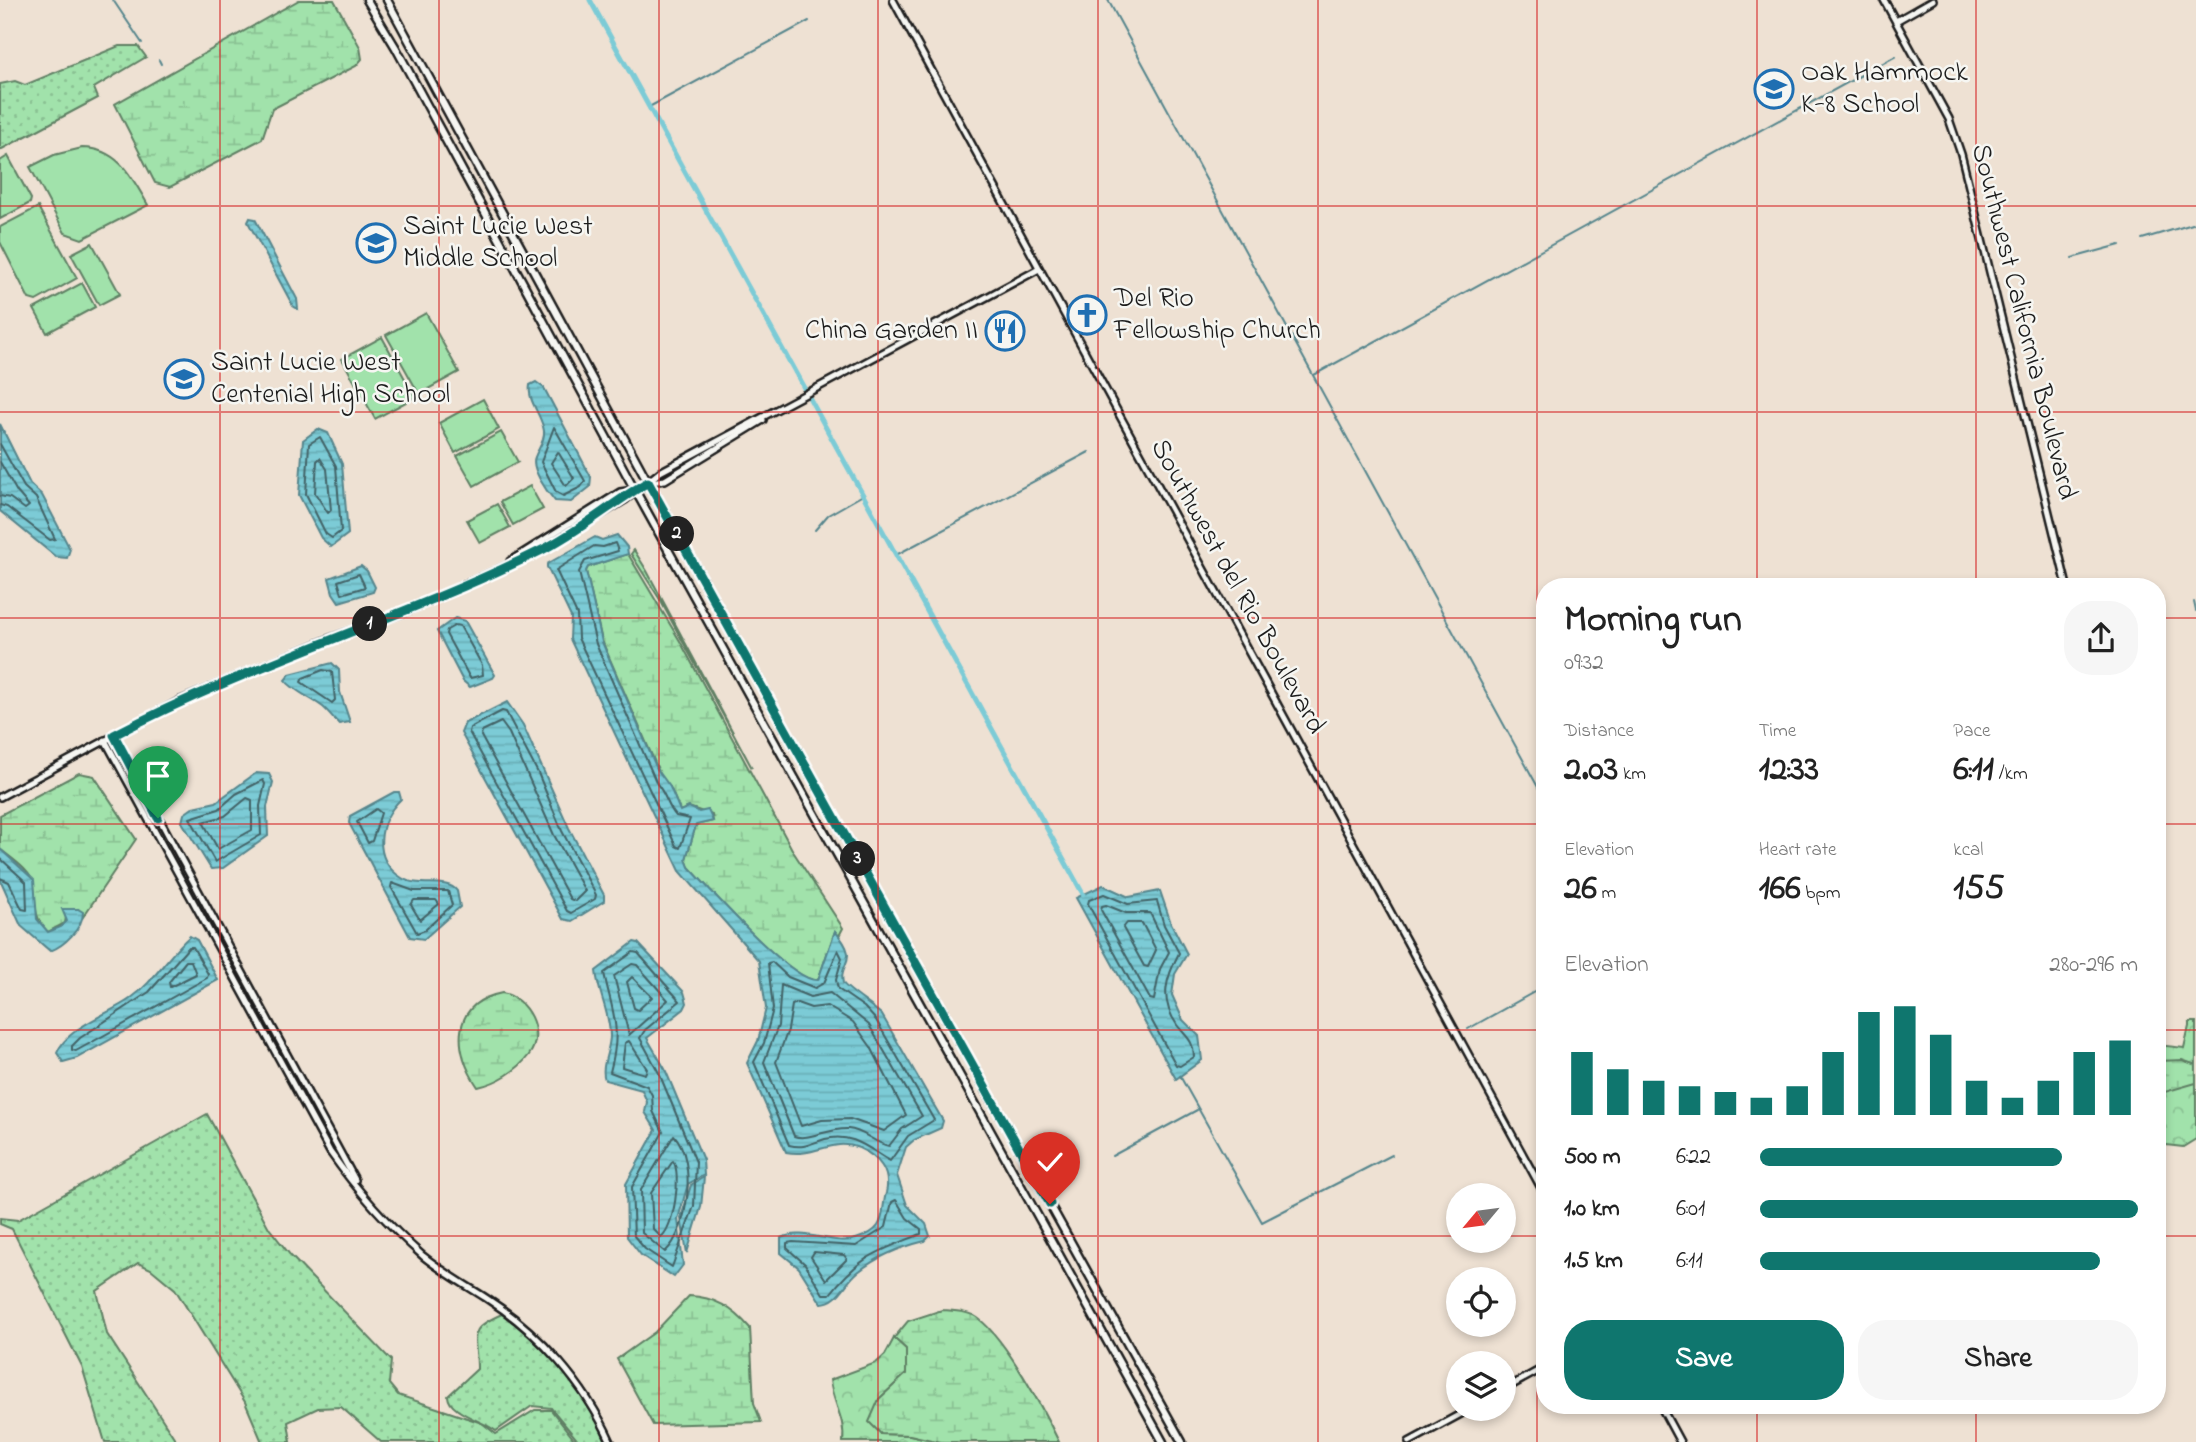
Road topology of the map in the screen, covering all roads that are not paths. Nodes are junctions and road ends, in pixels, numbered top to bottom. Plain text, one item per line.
1 (367, 0) edge
2 (387, 0) edge
3 (893, 0) edge
4 (1884, 0) edge
5 (1933, 0) edge
6 (1896, 21) junction
7 (1039, 269) junction
8 (648, 482) junction
9 (635, 490) junction
10 (2065, 578) edge
11 (114, 735) junction
12 (105, 740) junction
13 (0, 797) edge
14 (1536, 1179) edge
15 (360, 1189) junction
16 (1536, 1372) edge
17 (1516, 1383) edge
18 (1665, 1414) edge
19 (1448, 1421) edge
20 (611, 1442) edge
21 (1163, 1442) edge
22 (1182, 1442) edge
23 (1409, 1442) edge
24 (1680, 1442) edge

1 - 9 main road
2 - 8 main road
3 - 7 street, Southwest del Rio Boulevard
4 - 6 street, Southwest California Boulevard
5 - 6 street
6 - 10 street, Southwest California Boulevard
7 - 8 street
7 - 14 street, Southwest del Rio Boulevard
8 - 9 street
8 - 22 main road
9 - 11 street
9 - 21 main road
11 - 12 street
11 - 15 street
12 - 13 street
12 - 15 street
15 - 20 street
16 - 17 street
18 - 24 street
19 - 23 street

